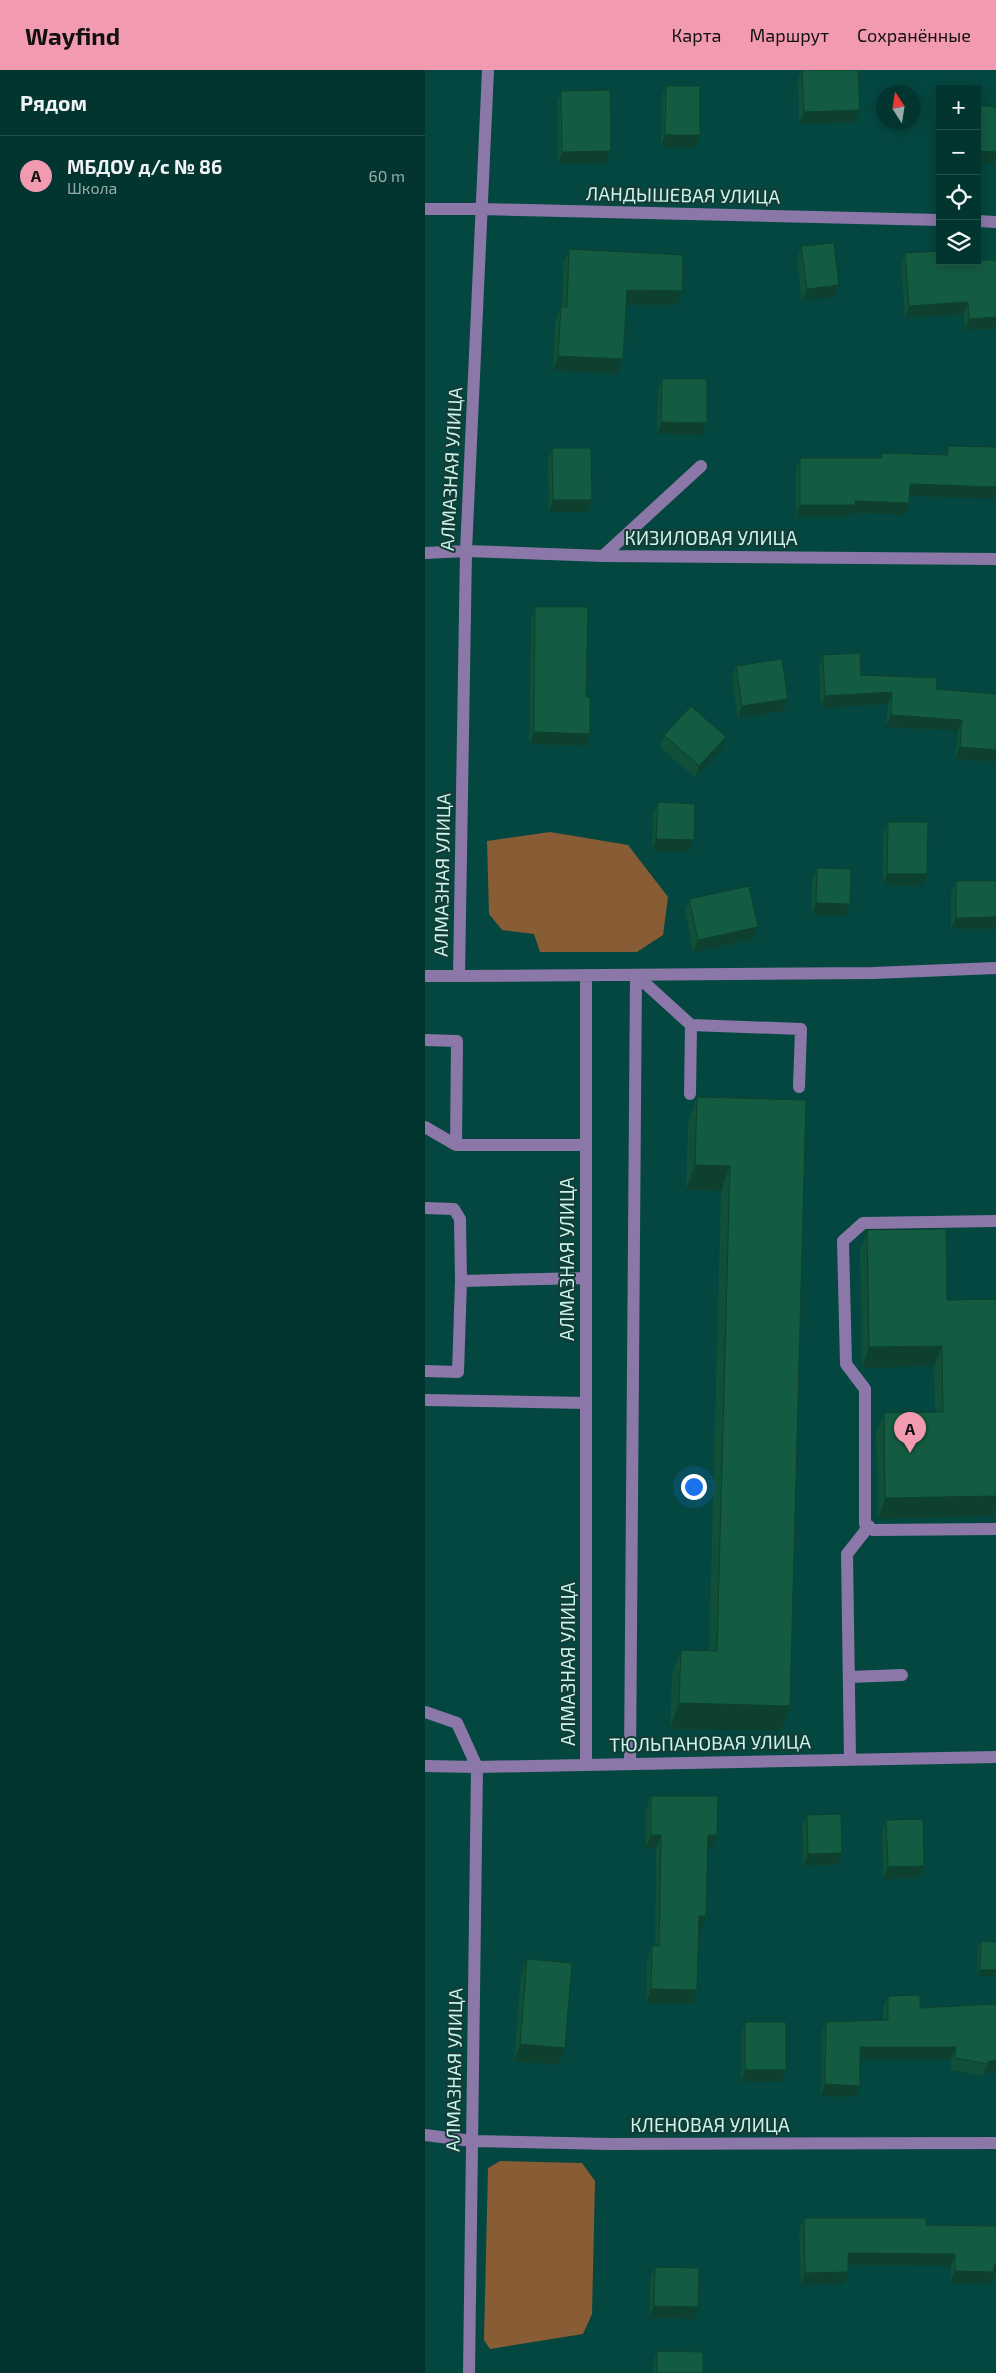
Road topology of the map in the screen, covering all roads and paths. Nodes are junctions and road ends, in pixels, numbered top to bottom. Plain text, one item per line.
1 (488, 70) edge
2 (425, 209) edge
3 (482, 209) junction
4 (936, 220) edge
5 (981, 221) edge
6 (996, 222) edge
7 (701, 466) dead end
8 (466, 551) junction
9 (425, 553) edge
10 (603, 556) junction
11 (996, 559) edge
12 (996, 968) edge
13 (636, 974) junction
14 (425, 976) edge
15 (459, 976) junction
16 (586, 976) junction
17 (691, 1024) junction
18 (425, 1040) edge
19 (799, 1087) dead end
20 (690, 1094) dead end
21 (425, 1127) edge
22 (456, 1145) junction
23 (586, 1145) junction
24 (425, 1208) edge
25 (996, 1221) edge
26 (586, 1278) junction
27 (461, 1281) junction
28 (425, 1371) edge
29 (425, 1400) edge
30 (586, 1403) junction
31 (869, 1526) junction
32 (996, 1529) edge
33 (902, 1675) dead end
34 (849, 1677) junction
35 (425, 1712) edge
36 (996, 1757) edge
37 (850, 1760) junction
38 (630, 1763) junction
39 (587, 1764) junction
40 (425, 1766) edge
41 (477, 1767) junction
42 (425, 2135) edge
43 (472, 2141) junction
44 (996, 2143) edge
45 (469, 2373) edge

1 - 3 street, АЛМАЗНАЯ УЛИЦА
2 - 3 street, ЛАНДЫШЕВАЯ УЛИЦА
3 - 4 street, ЛАНДЫШЕВАЯ УЛИЦА
3 - 8 street, АЛМАЗНАЯ УЛИЦА
5 - 6 street
7 - 10 street
8 - 9 street, КИЗИЛОВАЯ УЛИЦА
8 - 10 street, КИЗИЛОВАЯ УЛИЦА
8 - 15 street, АЛМАЗНАЯ УЛИЦА
10 - 11 street, КИЗИЛОВАЯ УЛИЦА
12 - 13 street
13 - 16 street
13 - 17 street
13 - 38 street
14 - 15 street
15 - 16 street, АЛМАЗНАЯ УЛИЦА
16 - 23 street, АЛМАЗНАЯ УЛИЦА
17 - 19 street
17 - 20 street
18 - 22 street
21 - 22 street
22 - 23 street
23 - 26 street, АЛМАЗНАЯ УЛИЦА
24 - 27 street
25 - 31 street
26 - 27 street
26 - 30 street, АЛМАЗНАЯ УЛИЦА
27 - 28 street
29 - 30 street
30 - 39 street, АЛМАЗНАЯ УЛИЦА
31 - 32 street
31 - 34 street
33 - 34 street
34 - 37 street
35 - 41 street
36 - 37 street, ТЮЛЬПАНОВАЯ УЛИЦА
37 - 38 street, ТЮЛЬПАНОВАЯ УЛИЦА
38 - 39 street, ТЮЛЬПАНОВАЯ УЛИЦА
39 - 41 street, ТЮЛЬПАНОВАЯ УЛИЦА
40 - 41 street, ТЮЛЬПАНОВАЯ УЛИЦА
41 - 43 street, АЛМАЗНАЯ УЛИЦА
42 - 43 street, КЛЕНОВАЯ УЛИЦА
43 - 44 street, КЛЕНОВАЯ УЛИЦА
43 - 45 street, АЛМАЗНАЯ УЛИЦА

